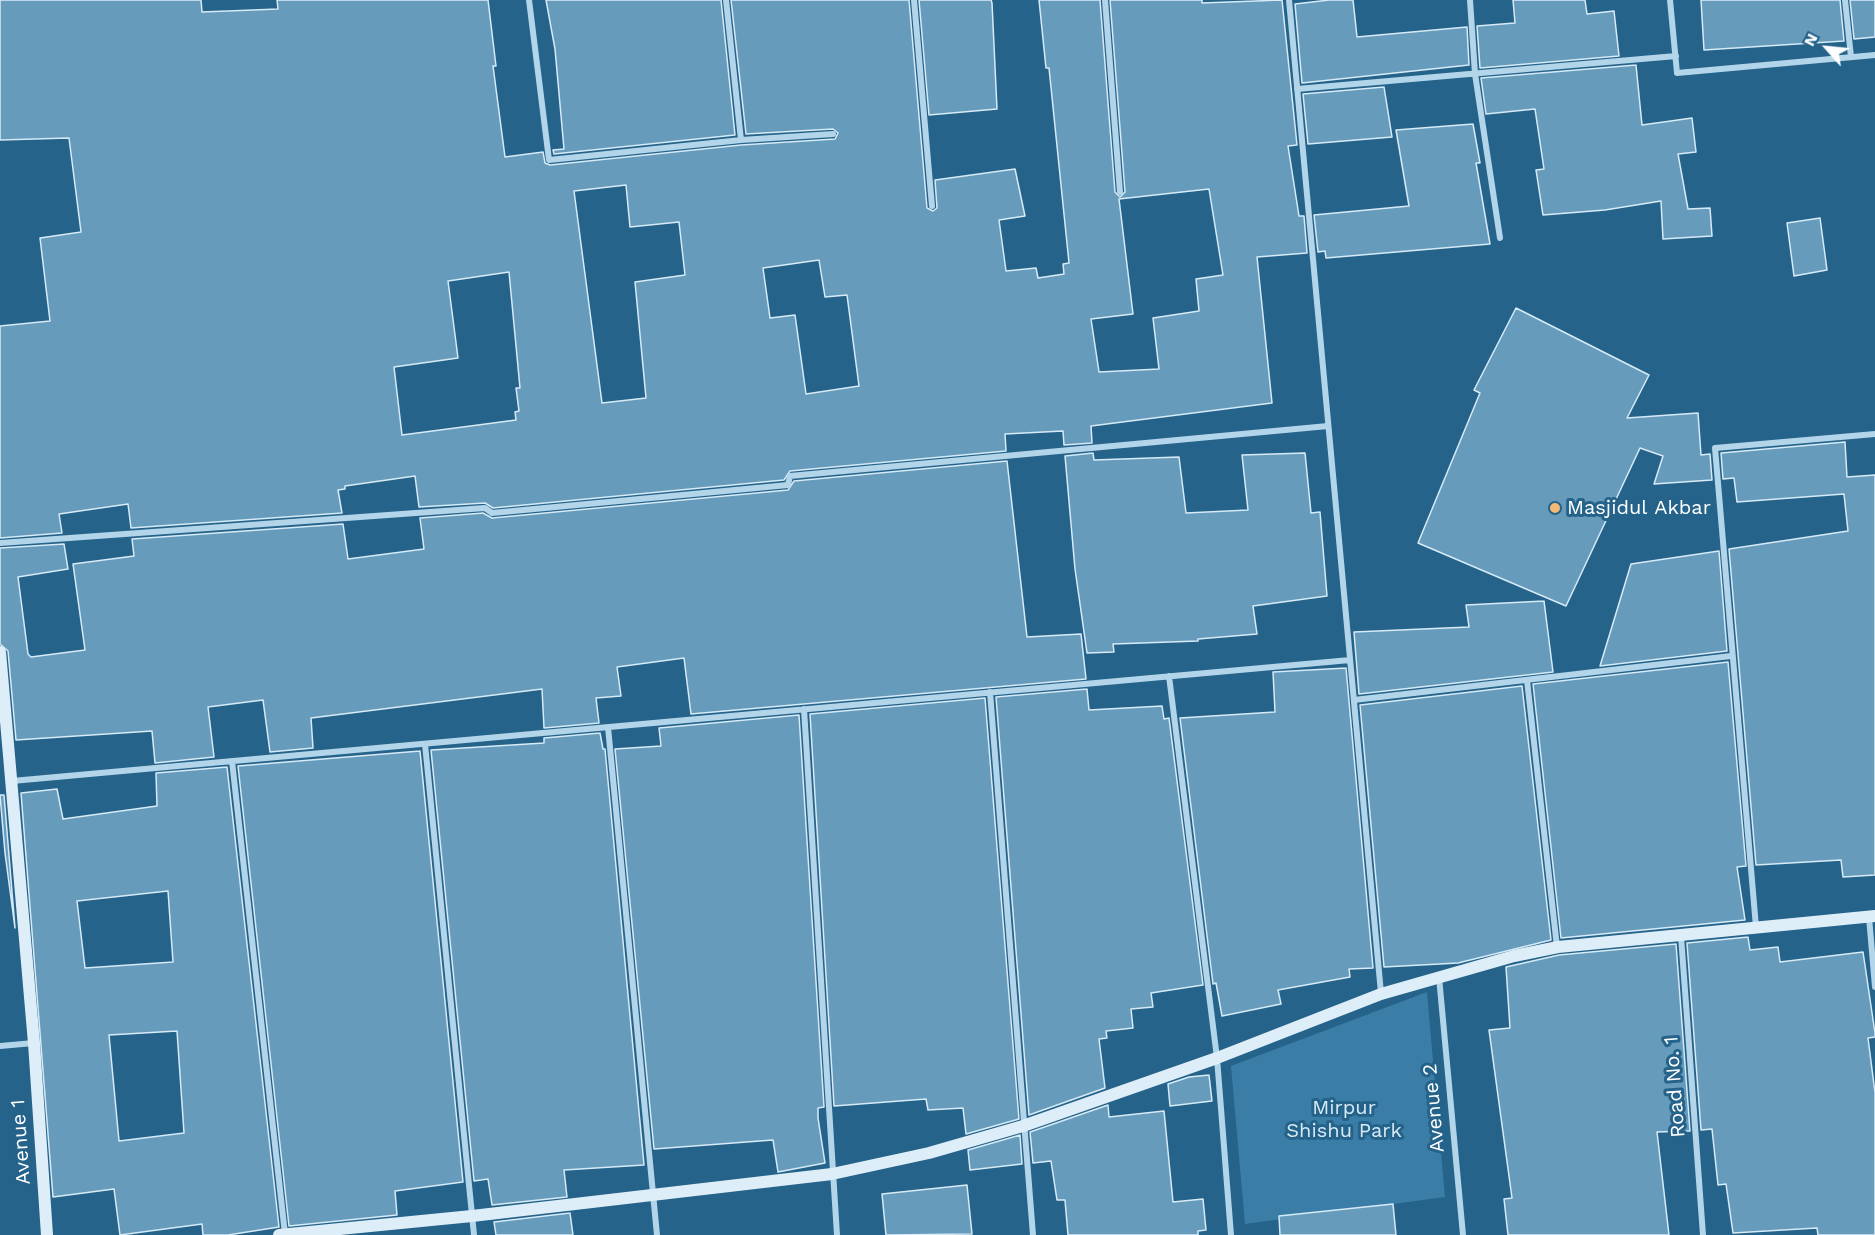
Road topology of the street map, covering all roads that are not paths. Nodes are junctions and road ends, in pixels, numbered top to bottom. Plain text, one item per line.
1 (529, 0) edge
2 (726, 0) edge
3 (914, 0) edge
4 (1105, 0) edge
5 (1289, 0) edge
6 (1470, 0) edge
7 (1670, 0) edge
8 (1845, 0) edge
9 (1875, 55) edge
10 (1676, 56) junction
11 (1851, 57) junction
12 (1475, 74) junction
13 (1297, 89) junction
14 (832, 134) dead end
15 (741, 140) junction
16 (1120, 192) dead end
17 (932, 206) dead end
18 (1500, 238) dead end
19 (1328, 426) junction
20 (1875, 434) edge
21 (0, 543) edge
22 (0, 652) edge
23 (1731, 656) junction
24 (1350, 660) junction
25 (1168, 676) junction
26 (1527, 680) junction
27 (990, 692) junction
28 (1354, 700) junction
29 (804, 709) junction
30 (608, 727) junction
31 (425, 744) junction
32 (232, 760) junction
33 (11, 781) junction
34 (1872, 916) edge
35 (1756, 930) junction
36 (1681, 936) junction
37 (1558, 947) junction
38 (1439, 977) junction
39 (1875, 987) edge
40 (1381, 994) junction
41 (34, 1043) junction
42 (0, 1046) edge
43 (1217, 1058) junction
44 (1023, 1126) junction
45 (832, 1174) junction
46 (654, 1196) junction
47 (472, 1216) junction
48 (47, 1235) edge
49 (279, 1235) edge
50 (285, 1235) edge
51 (474, 1235) edge
52 (657, 1235) edge
53 (837, 1235) edge
54 (1033, 1235) edge
55 (1231, 1235) edge
56 (1463, 1235) edge
57 (1703, 1235) edge

1 - 15 street
2 - 15 street
3 - 17 street
4 - 16 street
5 - 13 street
6 - 12 street
7 - 10 street
8 - 11 street
9 - 11 street
10 - 11 street
10 - 12 street
12 - 13 street
12 - 18 street
13 - 19 street
14 - 15 street
19 - 21 street
19 - 24 street
20 - 23 street
22 - 33 street, Avenue 1
23 - 26 street
23 - 35 street
24 - 25 street
24 - 28 street
25 - 27 street
25 - 43 street
26 - 28 street
26 - 37 street
27 - 29 street
27 - 44 street
28 - 40 street
29 - 30 street
29 - 45 street
30 - 31 street
30 - 46 street
31 - 32 street
31 - 47 street
32 - 33 street
32 - 50 street
33 - 41 street, Avenue 1
34 - 35 street
34 - 39 street
35 - 36 street
36 - 37 street
36 - 57 street, Road No. 1
37 - 38 street
38 - 40 street
38 - 56 street, Avenue 2
40 - 43 street
41 - 42 street
41 - 48 street, Avenue 1
43 - 44 street
43 - 55 street
44 - 45 street
44 - 54 street
45 - 46 street
45 - 53 street
46 - 47 street
46 - 52 street
47 - 50 street
47 - 51 street
49 - 50 street

